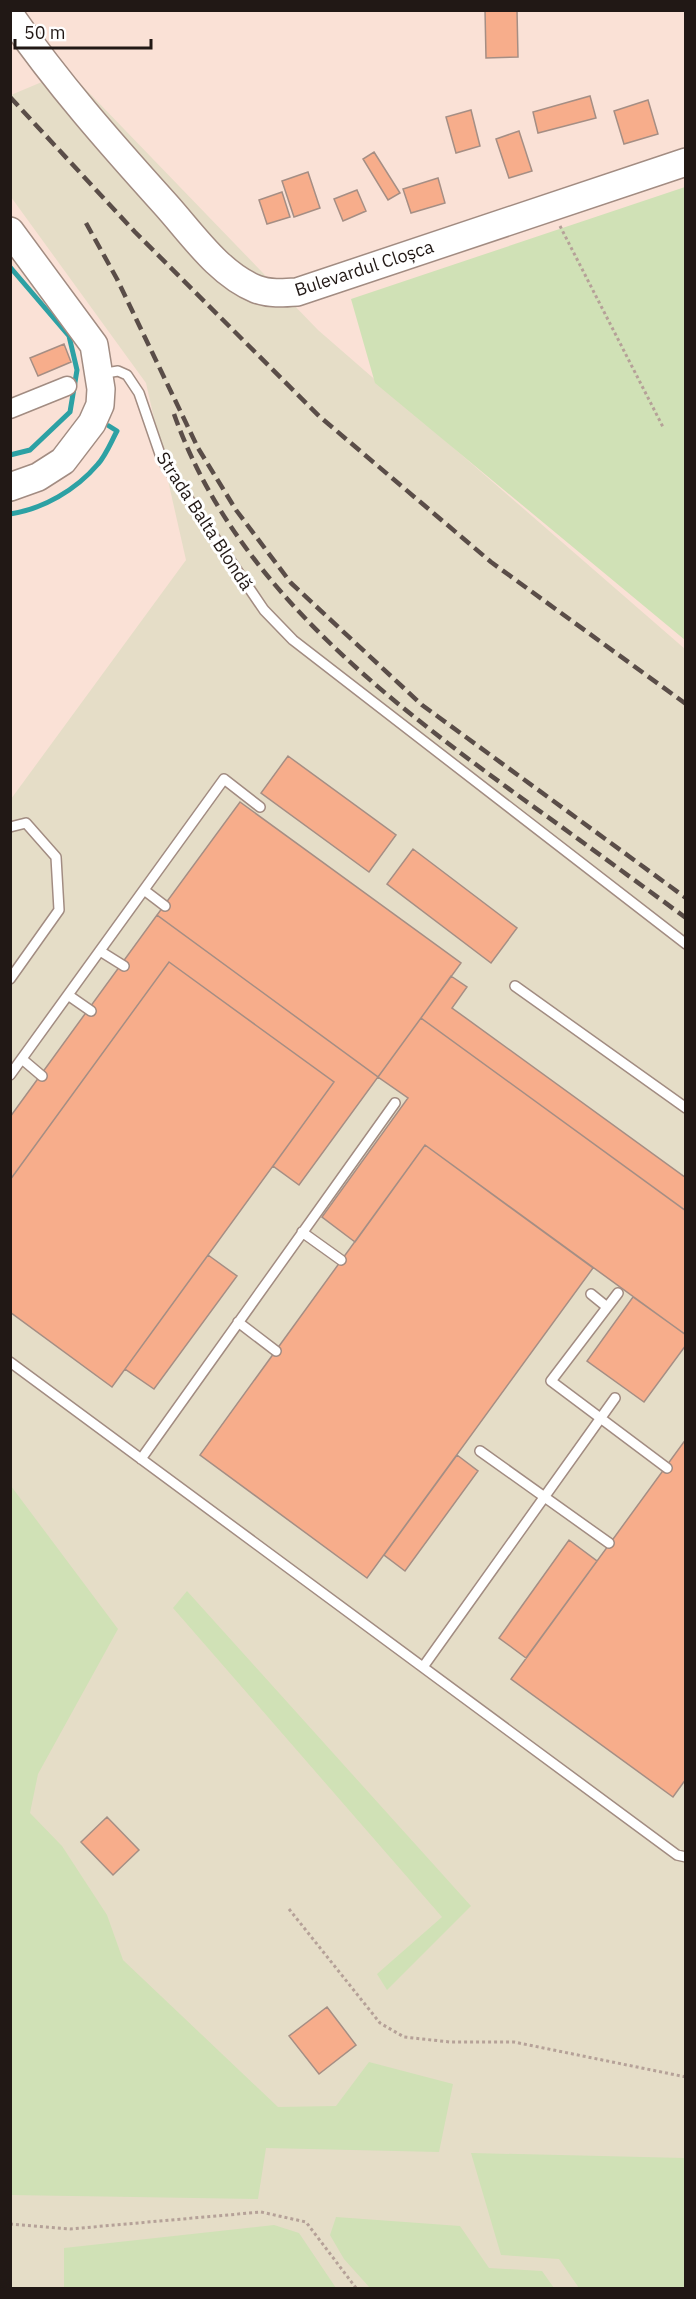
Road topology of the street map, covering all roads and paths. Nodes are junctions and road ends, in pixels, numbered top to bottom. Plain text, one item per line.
1 (10, 15) edge
2 (686, 162) edge
3 (10, 231) edge
4 (569, 244) dead end
5 (100, 374) junction
6 (67, 386) dead end
7 (10, 409) edge
8 (663, 427) dead end
9 (10, 487) edge
10 (260, 807) dead end
11 (10, 827) edge
12 (144, 890) junction
13 (165, 906) dead end
14 (686, 944) edge
15 (100, 951) junction
16 (124, 966) dead end
17 (10, 979) edge
18 (515, 986) dead end
19 (68, 995) junction
20 (91, 1011) dead end
21 (22, 1059) junction
22 (10, 1075) edge
23 (42, 1076) dead end
24 (395, 1103) dead end
25 (686, 1108) edge
26 (303, 1232) junction
27 (341, 1260) dead end
28 (618, 1293) dead end
29 (591, 1294) dead end
30 (607, 1307) junction
31 (238, 1322) junction
32 (276, 1352) dead end
33 (10, 1362) edge
34 (615, 1398) dead end
35 (600, 1419) junction
36 (480, 1451) dead end
37 (141, 1459) junction
38 (667, 1468) dead end
39 (544, 1497) junction
40 (609, 1543) dead end
41 (423, 1667) junction
42 (686, 1857) edge
43 (289, 1909) dead end
44 (686, 2077) edge
45 (10, 2224) edge
46 (356, 2289) edge

1 - 2 main road, Bulevardul Cloșca
3 - 5 main road
4 - 8 path
5 - 9 main road
5 - 14 lane, Strada Balta Blondă
6 - 7 street
10 - 12 lane
11 - 17 lane
12 - 13 lane
12 - 15 lane
15 - 16 lane
15 - 19 lane
18 - 25 lane
19 - 20 lane
19 - 21 lane
21 - 22 lane
21 - 23 lane
24 - 26 lane
26 - 27 lane
26 - 31 lane
28 - 30 lane
29 - 30 lane
30 - 35 lane
31 - 32 lane
31 - 37 lane
33 - 37 lane
34 - 35 lane
35 - 38 lane
35 - 39 lane
36 - 39 lane
37 - 41 lane
39 - 40 lane
39 - 41 lane
41 - 42 lane
43 - 44 path
45 - 46 path

